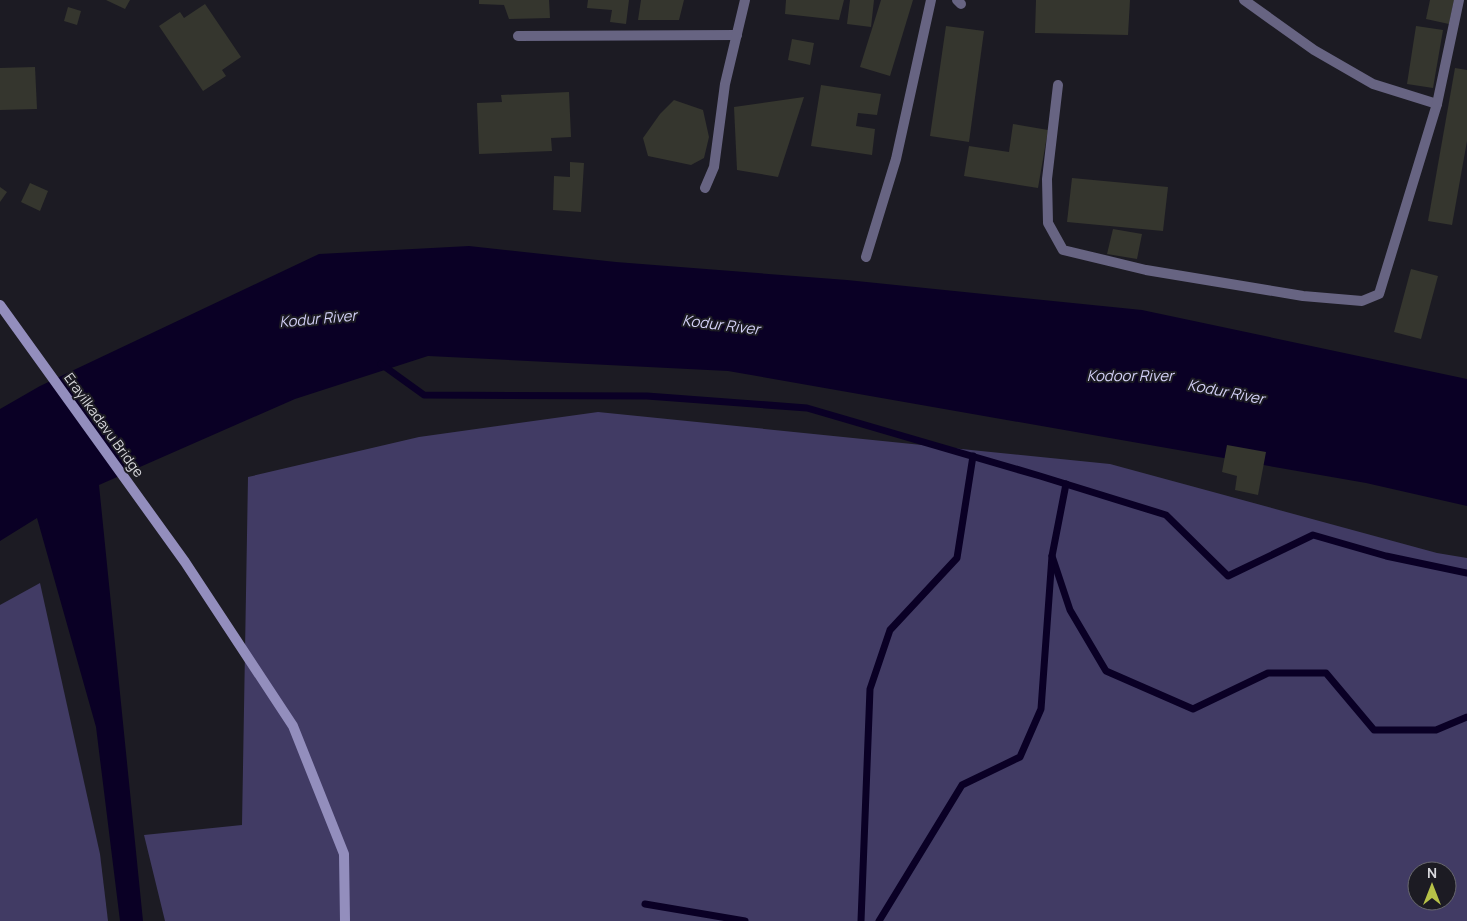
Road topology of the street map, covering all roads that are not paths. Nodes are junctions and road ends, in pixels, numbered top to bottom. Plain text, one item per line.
1 (745, 0) edge
2 (931, 0) edge
3 (1244, 0) edge
4 (1459, 0) edge
5 (737, 35) junction
6 (518, 36) dead end
7 (1058, 84) dead end
8 (1436, 104) junction
9 (705, 188) dead end
10 (866, 257) dead end
11 (0, 305) edge
12 (345, 921) edge

1 - 5 street
2 - 10 street
3 - 8 street
4 - 8 street
5 - 6 street
5 - 9 street
7 - 8 street
11 - 12 main road, Erayilkadavu Bridge

